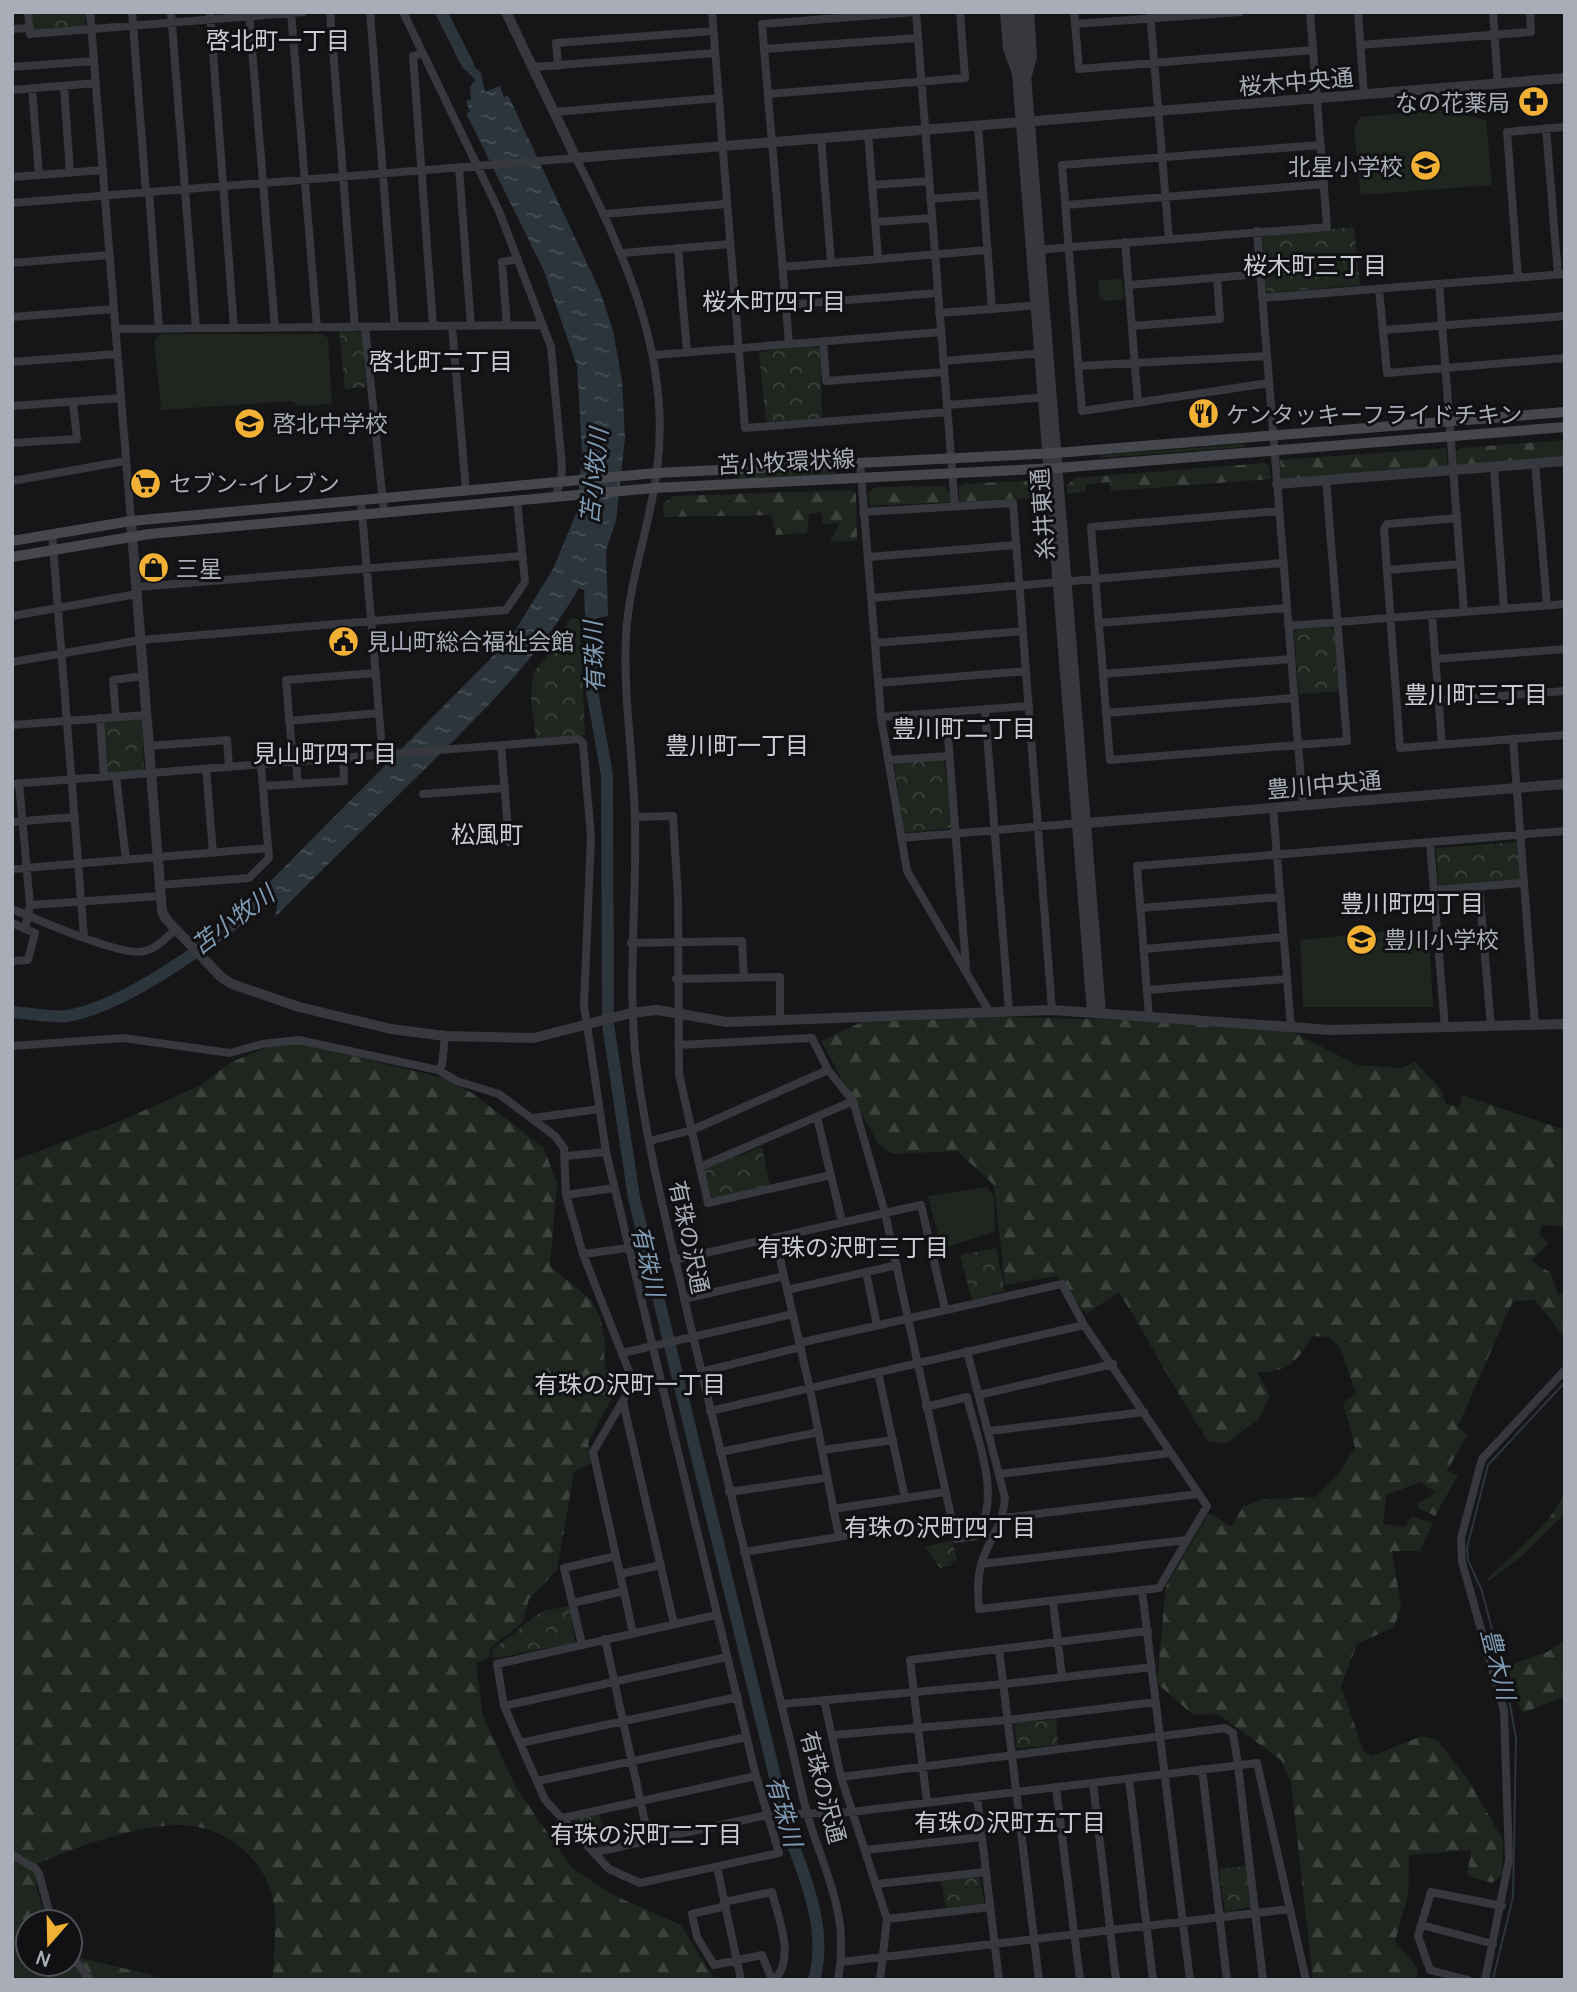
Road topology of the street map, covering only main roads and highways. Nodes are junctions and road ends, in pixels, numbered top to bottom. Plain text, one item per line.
1 (1565, 412) edge
2 (1565, 427) edge
3 (12, 541) edge
4 (12, 557) edge

1 - 3 main road, 苫小牧環状線
2 - 4 main road, 苫小牧環状線

